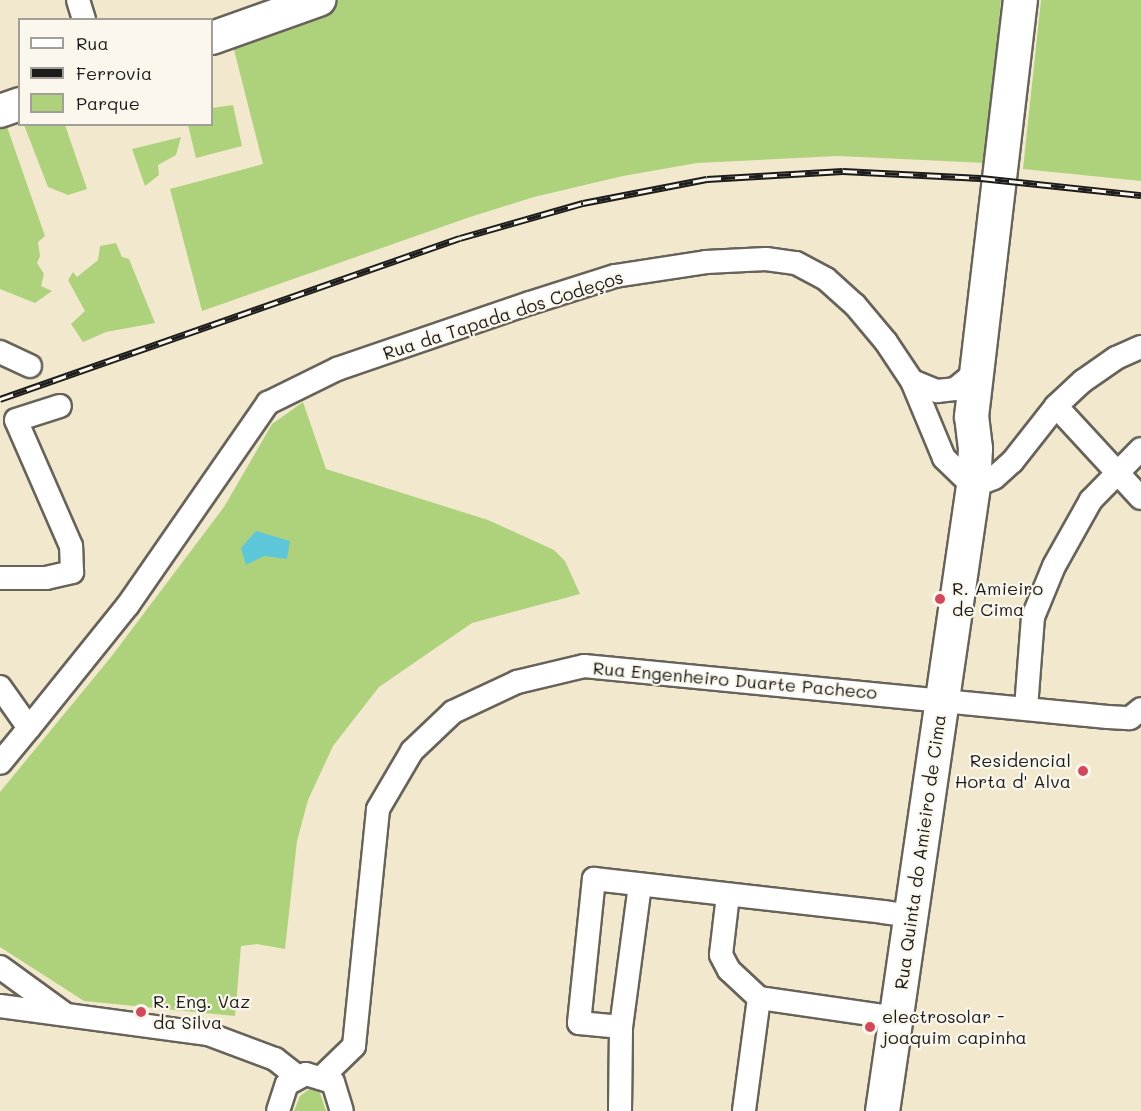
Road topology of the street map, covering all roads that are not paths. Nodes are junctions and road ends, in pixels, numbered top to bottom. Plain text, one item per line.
1 (78, 0) edge
2 (260, 0) edge
3 (320, 0) edge
4 (1020, 0) edge
5 (1032, 0) edge
6 (83, 18) edge
7 (210, 18) edge
8 (213, 38) edge
9 (18, 85) edge
10 (0, 90) edge
11 (18, 105) edge
12 (0, 111) edge
13 (1141, 347) edge
14 (0, 352) edge
15 (30, 366) dead end
16 (976, 372) junction
17 (912, 381) junction
18 (60, 406) dead end
19 (1056, 406) junction
20 (975, 448) junction
21 (1141, 449) edge
22 (1116, 471) junction
23 (973, 486) junction
24 (1141, 498) edge
25 (0, 578) edge
26 (0, 687) edge
27 (940, 700) junction
28 (1026, 708) junction
29 (1141, 709) edge
30 (29, 728) junction
31 (0, 763) edge
32 (640, 885) junction
33 (728, 895) junction
34 (913, 915) junction
35 (0, 967) edge
36 (759, 998) junction
37 (0, 1006) edge
38 (62, 1012) junction
39 (898, 1018) junction
40 (621, 1027) junction
41 (297, 1076) junction
42 (321, 1078) junction
43 (278, 1111) edge
44 (342, 1111) edge
45 (621, 1111) edge
46 (744, 1111) edge
47 (882, 1111) edge

1 - 6 street
2 - 7 main road
3 - 8 main road
4 - 16 main road
5 - 20 main road
9 - 10 main road
11 - 12 main road
13 - 19 street
14 - 15 street
16 - 17 street
16 - 20 main road
17 - 23 street, Rua da Tapada dos Codeços
17 - 30 street, Rua da Tapada dos Codeços
18 - 25 street
19 - 22 street
19 - 23 street
20 - 23 main road, Rua Quinta do Amieiro de Cima
21 - 22 street
22 - 24 street
22 - 28 street
23 - 27 main road, Rua Quinta do Amieiro de Cima
26 - 30 street
27 - 28 street, Rua Engenheiro Duarte Pacheco
27 - 34 main road, Rua Quinta do Amieiro de Cima
27 - 42 street, Rua Engenheiro Duarte Pacheco
28 - 29 street, Rua Engenheiro Duarte Pacheco
30 - 31 street
32 - 33 street
32 - 40 street
32 - 40 street
33 - 34 street
33 - 36 street
34 - 39 main road, Rua Quinta do Amieiro de Cima
35 - 38 street
36 - 39 street
36 - 46 street
37 - 38 street
38 - 41 street
39 - 47 main road, Rua Quinta do Amieiro de Cima
40 - 45 street
41 - 42 street
41 - 43 street
42 - 44 street

